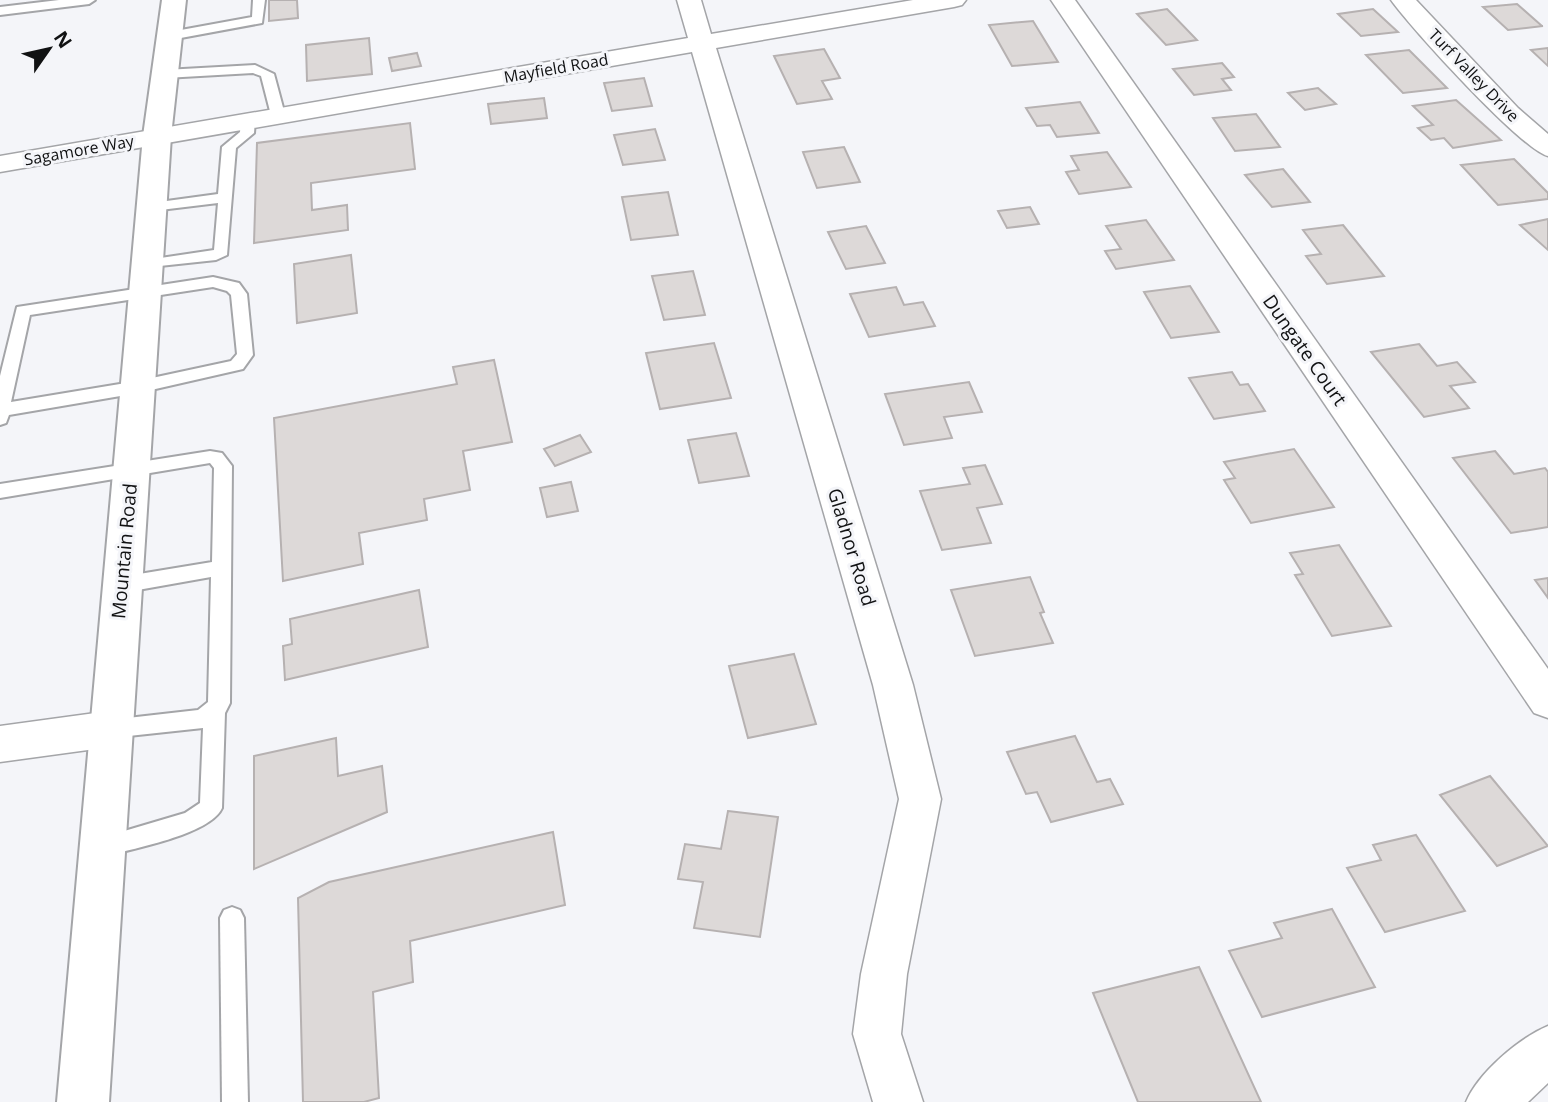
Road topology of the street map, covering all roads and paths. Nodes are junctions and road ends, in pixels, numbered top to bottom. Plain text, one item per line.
1 (89, 0) edge
2 (259, 0) edge
3 (689, 0) edge
4 (954, 0) edge
5 (1063, 0) edge
6 (1402, 0) edge
7 (0, 11) edge
8 (172, 18) edge
9 (702, 43) junction
10 (165, 74) junction
11 (1509, 114) junction
12 (278, 115) junction
13 (1548, 117) edge
14 (248, 120) junction
15 (157, 136) junction
16 (1548, 148) edge
17 (0, 164) edge
18 (226, 198) junction
19 (152, 207) junction
20 (216, 255) junction
21 (146, 279) junction
22 (213, 282) junction
23 (8, 342) edge
24 (138, 387) junction
25 (1, 414) edge
26 (131, 469) junction
27 (0, 491) edge
28 (221, 568) junction
29 (121, 585) junction
30 (1548, 701) edge
31 (214, 712) junction
32 (110, 729) junction
33 (0, 744) edge
34 (102, 847) junction
35 (232, 918) dead end
36 (1548, 1050) edge
37 (83, 1102) edge
38 (235, 1102) edge
39 (898, 1102) edge
40 (1491, 1102) edge

1 - 7 lane
2 - 8 lane
3 - 9 street, Gladnor Road
4 - 9 street, Mayfield Road
5 - 30 street, Dungate Court
6 - 11 street, Turf Valley Drive
8 - 10 main road, Mountain Road
9 - 12 street, Mayfield Road
9 - 39 street, Gladnor Road
10 - 12 lane
10 - 15 main road, Mountain Road
11 - 13 street
11 - 16 street, Turf Valley Drive
12 - 14 street, Mayfield Road
14 - 15 street, Mayfield Road
14 - 18 lane
15 - 17 street, Sagamore Way
15 - 19 main road, Mountain Road
18 - 19 lane
18 - 20 lane
19 - 21 main road, Mountain Road
20 - 21 lane
20 - 22 lane
21 - 22 lane
21 - 23 lane
21 - 24 main road, Mountain Road
22 - 24 lane
23 - 25 lane
24 - 25 lane
24 - 26 main road, Mountain Road
26 - 27 lane
26 - 28 lane
26 - 29 main road, Mountain Road
28 - 29 lane
28 - 31 lane
29 - 32 main road, Mountain Road
31 - 32 lane
31 - 34 lane
32 - 33 street
32 - 34 main road, Mountain Road
34 - 37 main road, Mountain Road
35 - 38 lane
36 - 40 street

